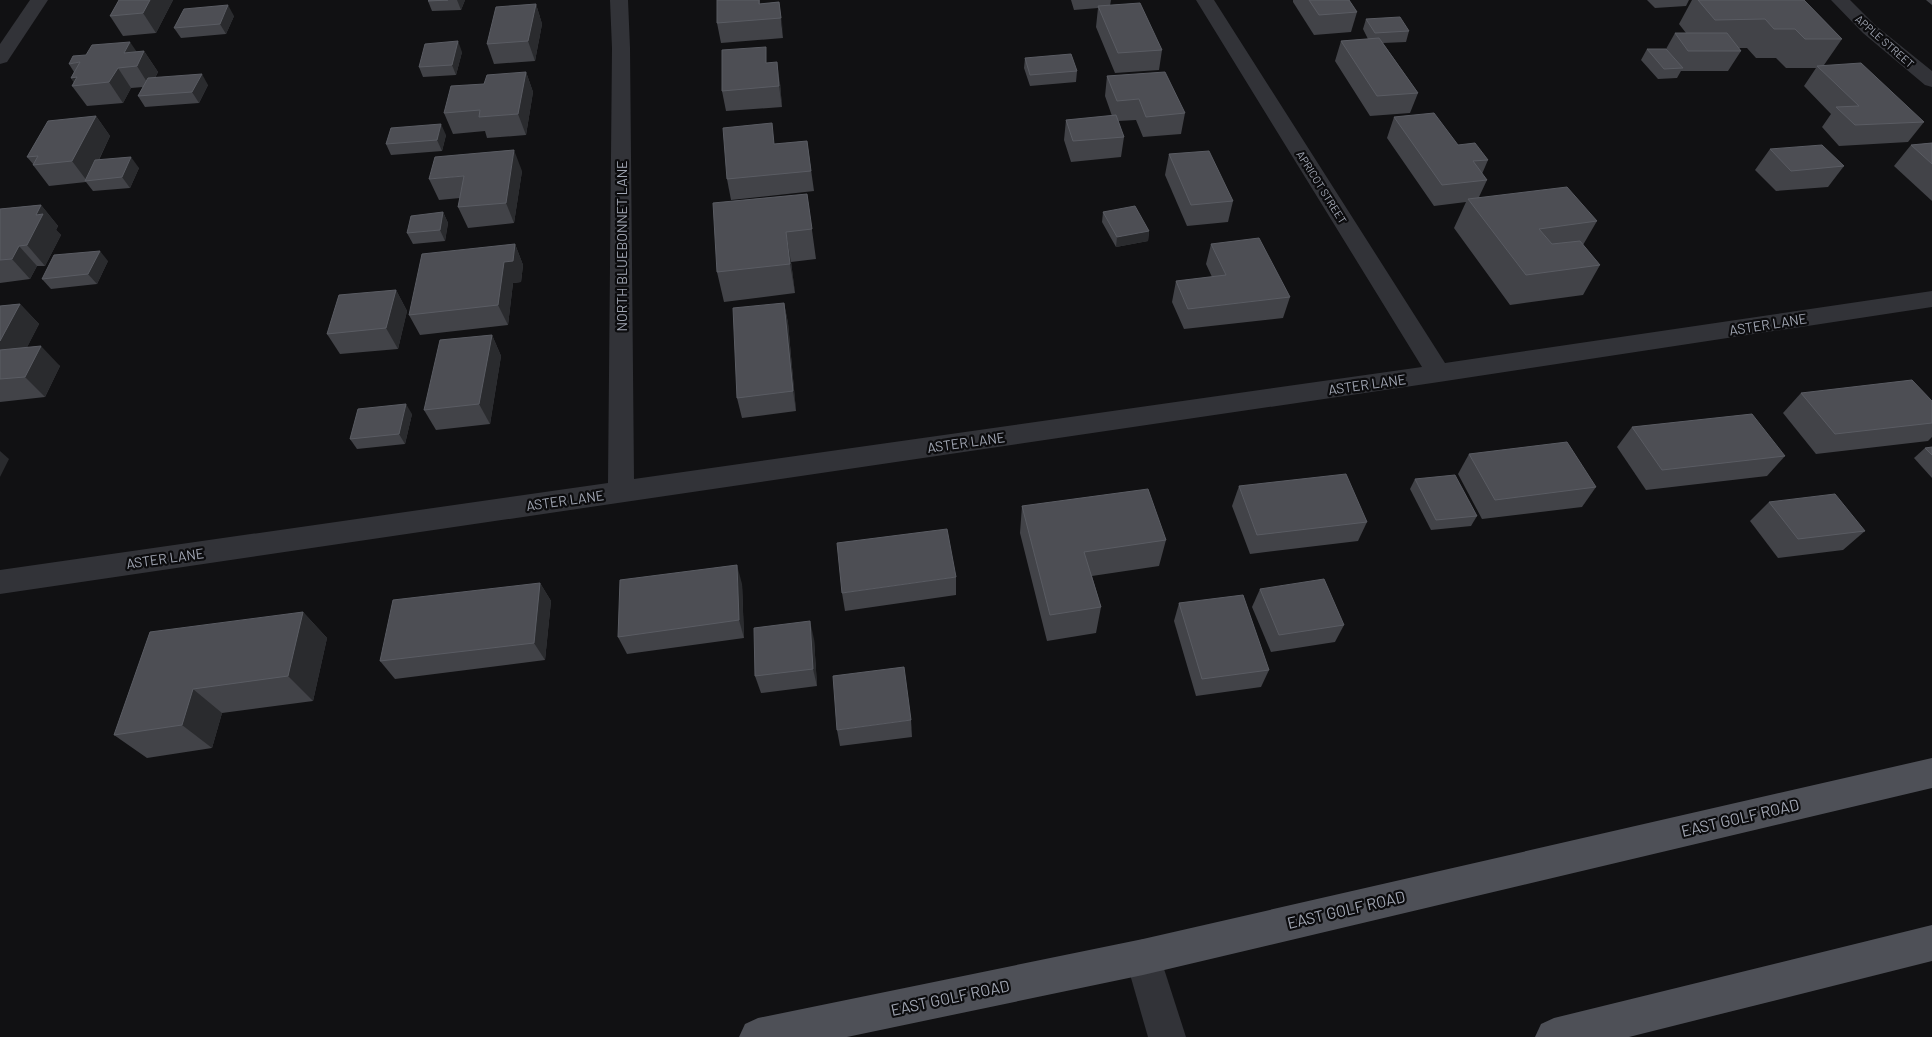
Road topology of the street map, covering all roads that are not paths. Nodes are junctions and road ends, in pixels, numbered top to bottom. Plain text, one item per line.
1 (39, 0) edge
2 (619, 0) edge
3 (1205, 0) edge
4 (1840, 0) edge
5 (0, 58) edge
6 (1932, 81) edge
7 (1932, 299) edge
8 (1439, 373) junction
9 (621, 492) junction
10 (0, 582) edge
11 (1932, 773) edge
12 (1932, 943) edge
13 (1143, 957) junction
14 (758, 1037) edge
15 (1168, 1037) edge
16 (1554, 1037) edge

1 - 5 street
2 - 9 street, NORTH BLUEBONNET LANE
3 - 8 street, APRICOT STREET
4 - 6 street, APPLE STREET
7 - 8 street, ASTER LANE
8 - 9 street, ASTER LANE
9 - 10 street, ASTER LANE
11 - 13 main road, EAST GOLF ROAD
12 - 16 main road
13 - 14 main road, EAST GOLF ROAD
13 - 15 street

